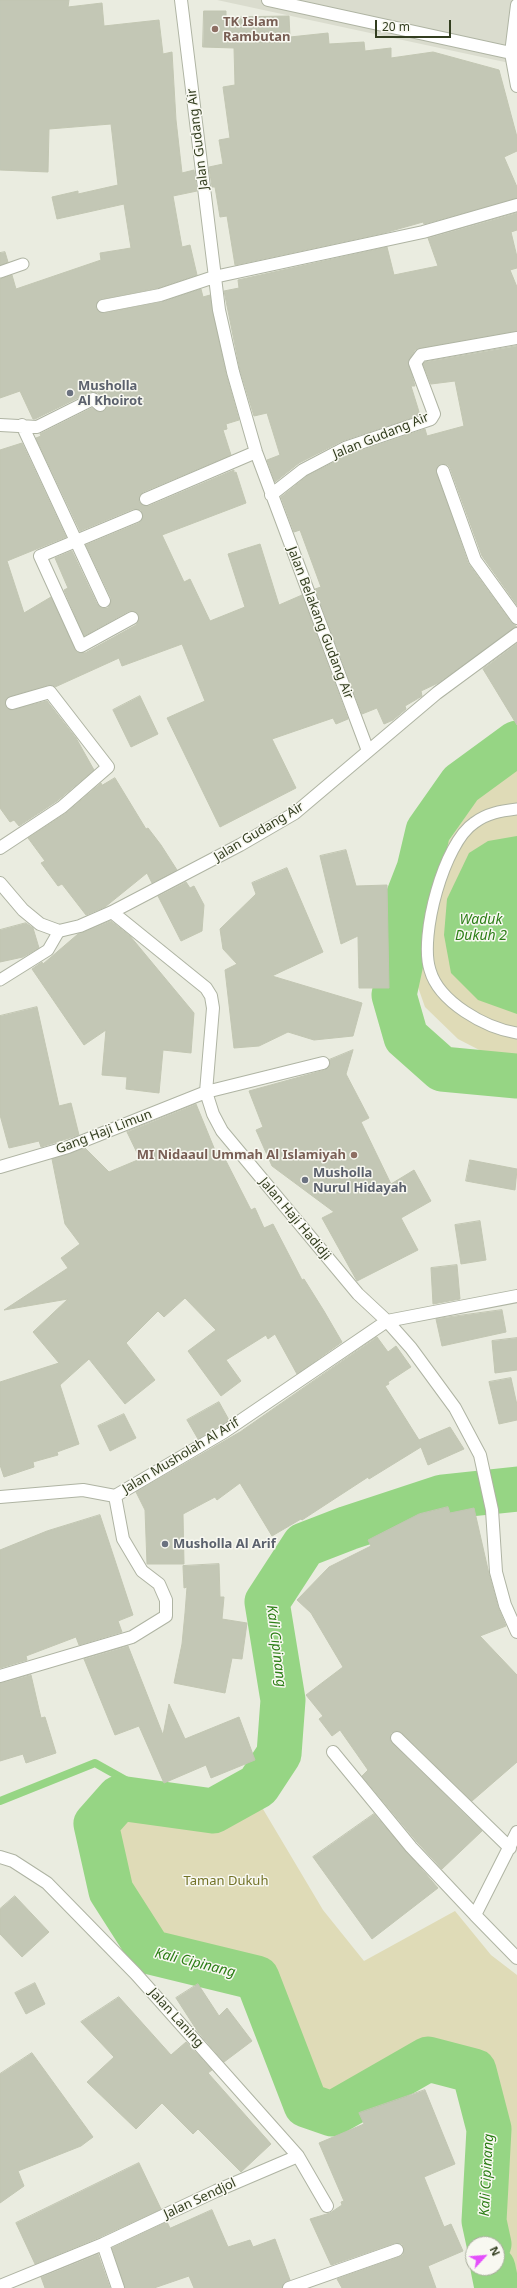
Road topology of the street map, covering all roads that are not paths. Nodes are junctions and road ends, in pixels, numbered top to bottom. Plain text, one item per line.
1 (181, 0) edge
2 (268, 0) edge
3 (517, 5) edge
4 (511, 53) junction
5 (517, 86) edge
6 (517, 205) edge
7 (23, 264) dead end
8 (0, 272) edge
9 (214, 277) junction
10 (103, 306) dead end
11 (517, 338) edge
12 (100, 405) dead end
13 (0, 425) edge
14 (22, 425) junction
15 (256, 452) junction
16 (443, 471) dead end
17 (271, 495) junction
18 (146, 499) dead end
19 (136, 516) dead end
20 (77, 542) junction
21 (104, 601) dead end
22 (132, 618) dead end
23 (517, 618) edge
24 (517, 634) edge
25 (12, 703) dead end
26 (368, 751) junction
27 (517, 810) edge
28 (0, 848) edge
29 (0, 883) edge
30 (112, 912) junction
31 (58, 931) junction
32 (0, 980) edge
33 (517, 1033) edge
34 (323, 1063) dead end
35 (206, 1092) junction
36 (0, 1167) edge
37 (517, 1296) edge
38 (387, 1322) junction
39 (116, 1496) junction
40 (0, 1497) edge
41 (517, 1632) edge
42 (0, 1676) edge
43 (397, 1738) dead end
44 (333, 1752) dead end
45 (517, 1832) edge
46 (510, 1848) junction
47 (0, 1857) edge
48 (475, 1915) junction
49 (517, 1958) edge
50 (298, 2156) junction
51 (327, 2206) dead end
52 (103, 2244) junction
53 (397, 2250) dead end
54 (0, 2286) edge
55 (118, 2288) edge
56 (289, 2288) edge

1 - 9 street, Jalan Gudang Air
2 - 4 street
3 - 4 street
4 - 5 street
6 - 9 street
7 - 8 lane
9 - 10 street
9 - 15 street, Jalan Gudang Air
11 - 17 street, Jalan Gudang Air
12 - 14 street
13 - 14 street
14 - 20 street
15 - 17 street, Jalan Belakang Gudang Air
15 - 18 street
16 - 23 street
17 - 26 street, Jalan Belakang Gudang Air
19 - 20 street
20 - 21 street
20 - 22 street
24 - 26 street, Jalan Gudang Air
25 - 28 street
26 - 30 street, Jalan Gudang Air
27 - 33 lane
29 - 31 street
30 - 31 street, Jalan Gudang Air
30 - 35 street, Jalan Haji Hadidji
31 - 32 lane
34 - 35 street, Gang Haji Limun
35 - 36 street, Gang Haji Limun
35 - 38 street, Jalan Haji Hadidji
37 - 38 street
38 - 39 street, Jalan Musholah Al Arif
38 - 41 street, Jalan Haji Hadidji
39 - 40 street
39 - 42 street, Jalan Musholah Al Arif
43 - 46 street
44 - 48 street
45 - 46 street
46 - 48 street
47 - 50 street, Jalan Laning
48 - 49 street
50 - 51 street, Jalan Laning
50 - 52 street, Jalan Sendjol
52 - 54 street, Jalan Sendjol
52 - 55 street
53 - 56 street

